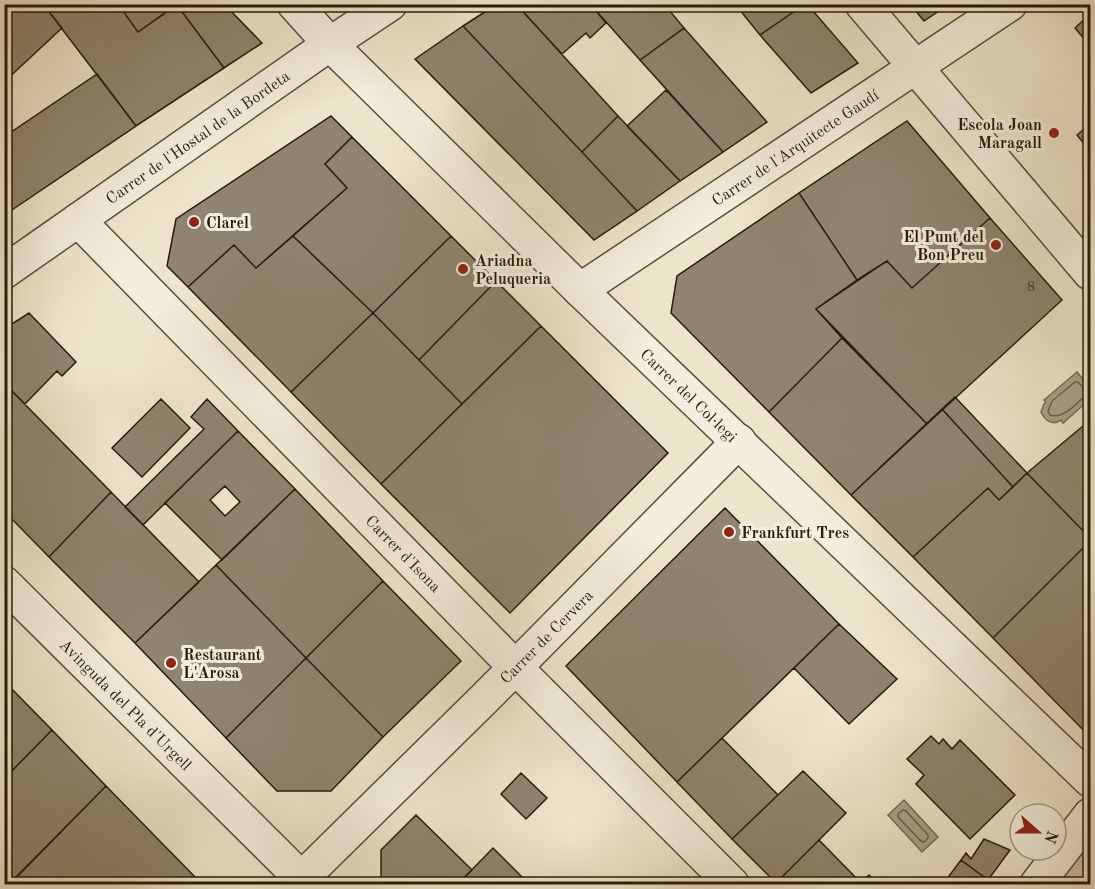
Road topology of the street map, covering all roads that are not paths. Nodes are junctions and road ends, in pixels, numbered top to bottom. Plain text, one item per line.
1 (294, 4) edge
2 (390, 4) edge
3 (862, 4) edge
4 (1010, 4) edge
5 (330, 44) junction
6 (915, 68) junction
7 (78, 220) junction
8 (4, 272) edge
9 (1090, 273) edge
10 (580, 290) junction
11 (738, 441) junction
12 (4, 583) edge
13 (516, 668) junction
14 (1090, 780) edge
15 (1090, 815) edge
16 (302, 883) edge
17 (732, 885) edge
18 (1037, 885) edge

1 - 5 street, Carrer del Col·legi
2 - 5 street, Carrer de l'Hostal de la Bordeta
3 - 6 street
4 - 6 street, Carrer de l'Arquitecte Gaudí
5 - 7 street, Carrer de l'Hostal de la Bordeta
5 - 10 street, Carrer del Col·legi
6 - 9 street
6 - 10 street, Carrer de l'Arquitecte Gaudí
7 - 8 street, Carrer de l'Hostal de la Bordeta
7 - 13 street, Carrer d'Isona
10 - 11 street, Carrer del Col·legi
11 - 13 street, Carrer de Cervera
11 - 14 street, Carrer del Col·legi
12 - 16 street, Avinguda del Pla d'Urgell
13 - 16 street, Carrer de Cervera
13 - 17 street, Carrer d'Isona
15 - 18 street

